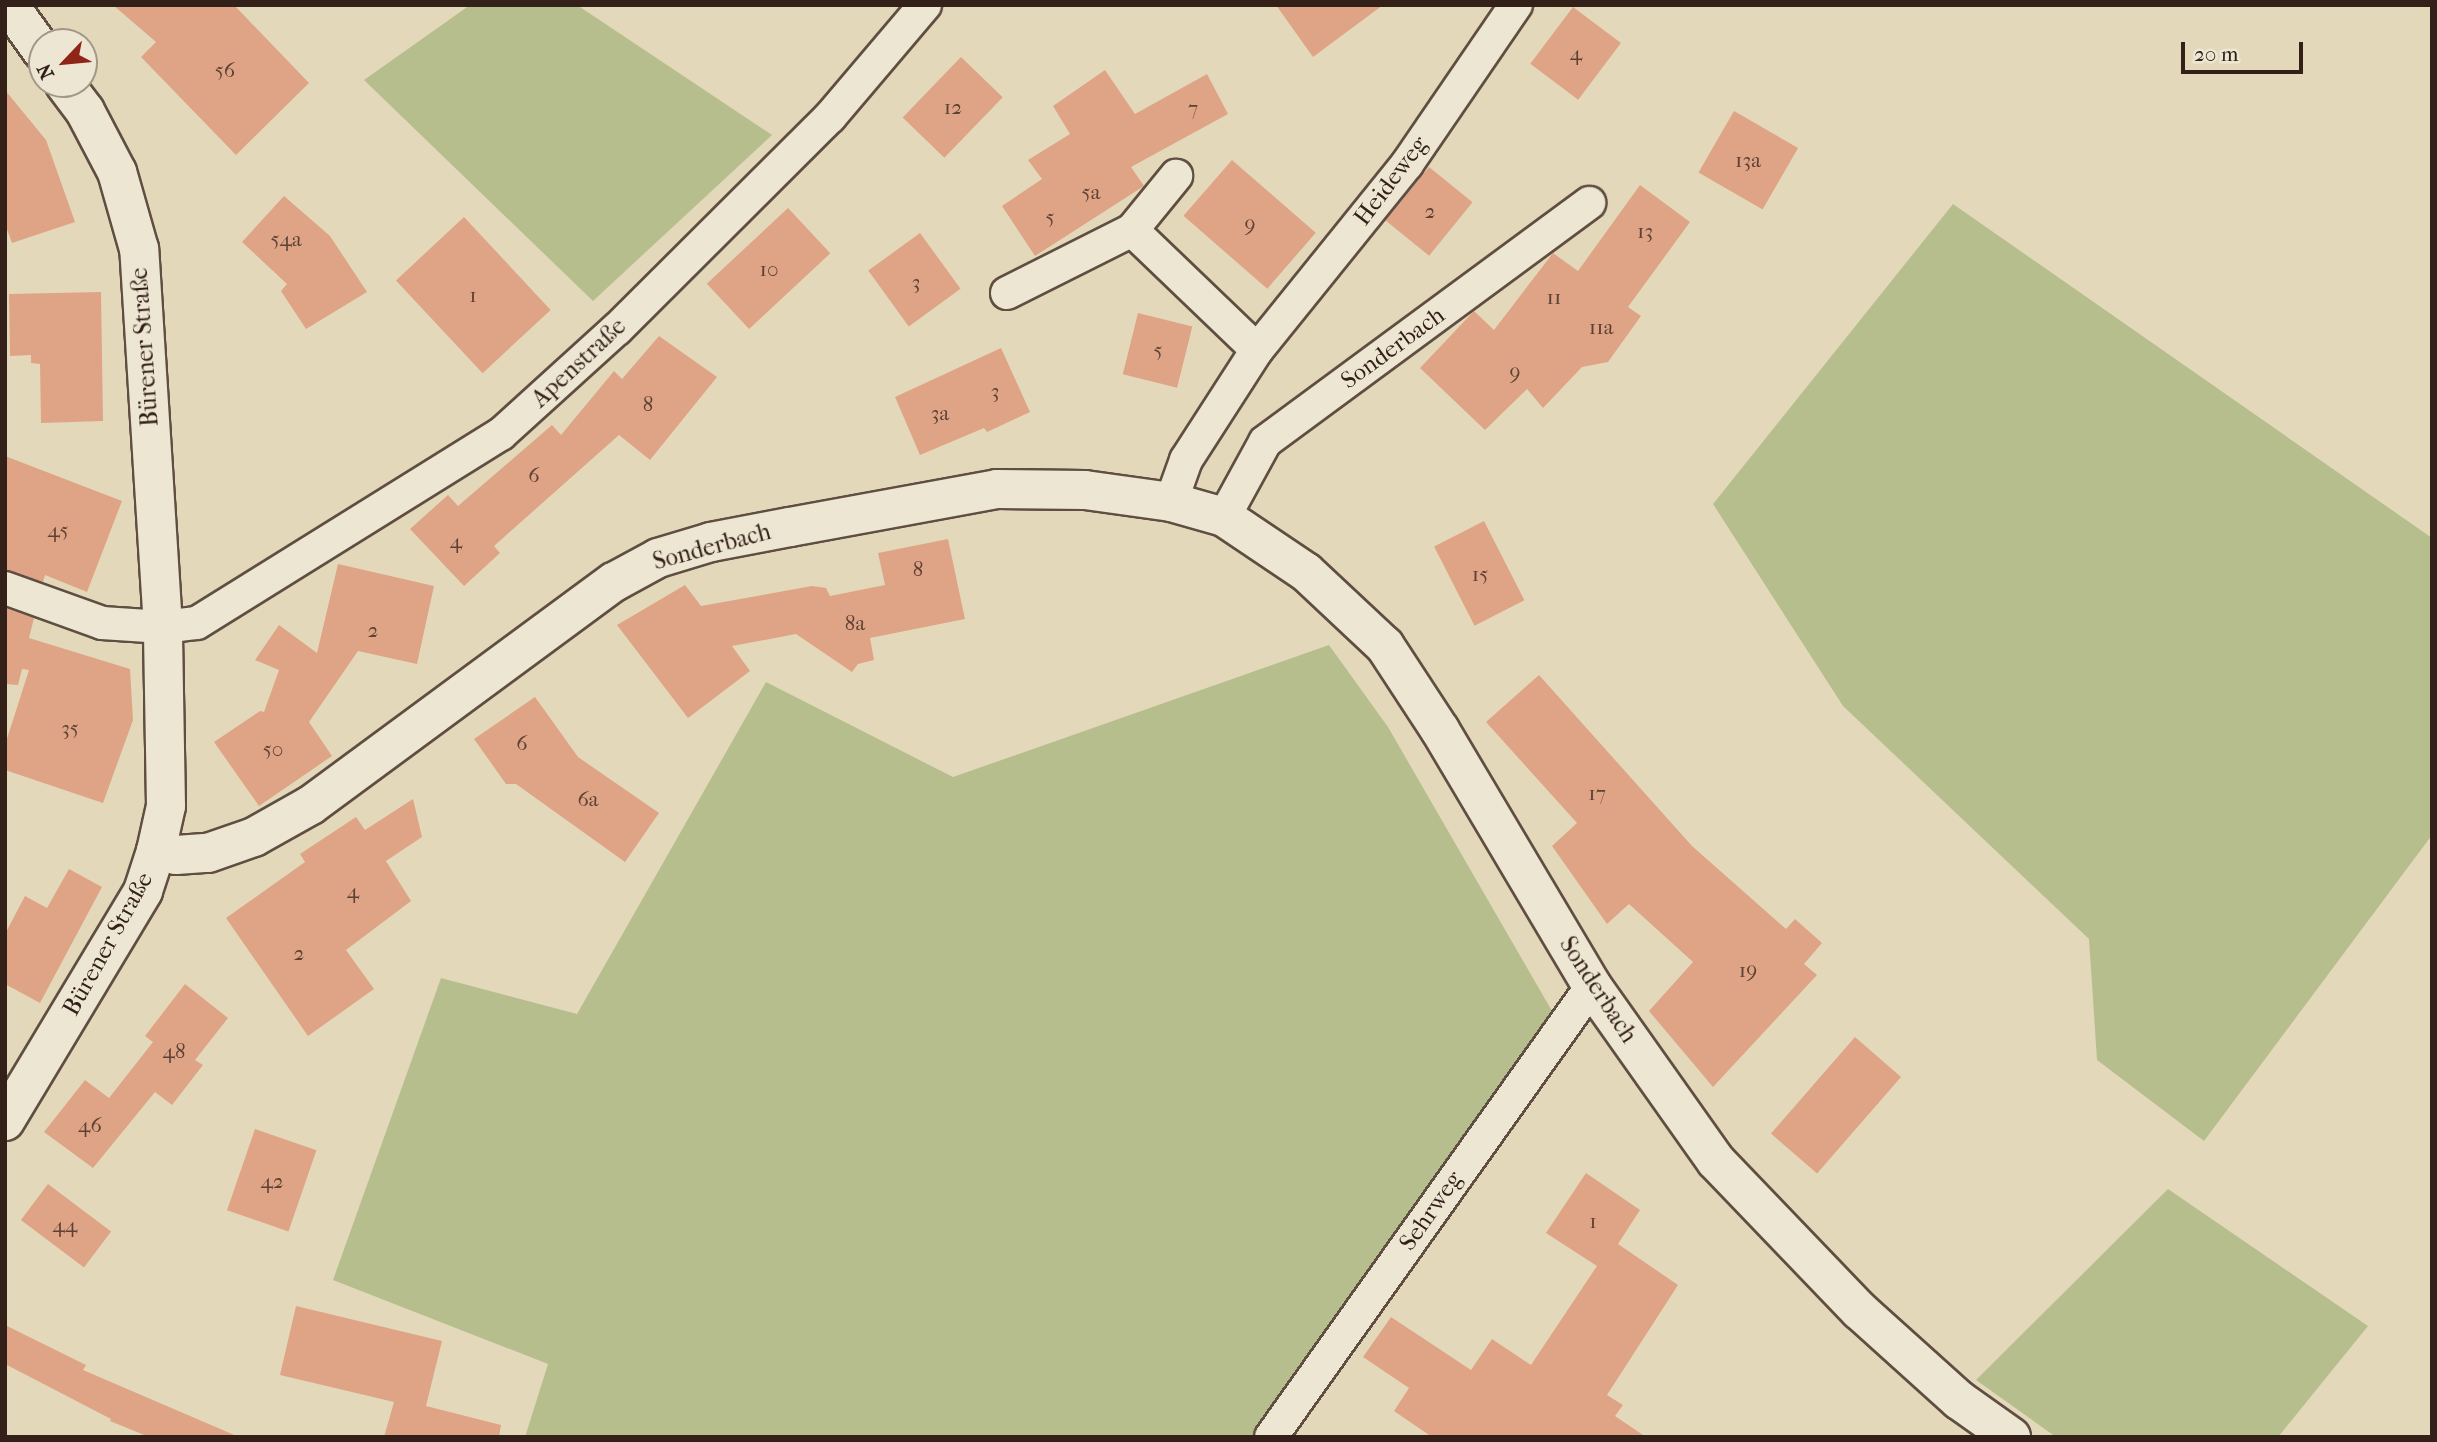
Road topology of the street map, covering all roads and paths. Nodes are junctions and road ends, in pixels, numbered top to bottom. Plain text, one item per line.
1 (9, 5) edge
2 (925, 5) edge
3 (1516, 5) edge
4 (28, 31) edge
5 (75, 98) edge
6 (1176, 176) dead end
7 (1589, 203) dead end
8 (1132, 230) junction
9 (1007, 293) dead end
10 (1258, 350) junction
11 (1171, 502) junction
12 (1224, 516) junction
13 (5, 588) edge
14 (163, 627) junction
15 (156, 851) junction
16 (1592, 986) junction
17 (5, 1121) edge
18 (1270, 1437) edge
19 (2011, 1437) edge

1 - 4 street
2 - 14 street, Apenstraße
3 - 10 street, Heideweg
5 - 14 street, Bürener Straße
6 - 8 street
7 - 12 street, Sonderbach
8 - 9 street
8 - 10 street
10 - 11 street, Heideweg
11 - 12 street, Sonderbach
11 - 15 street, Sonderbach
12 - 16 street, Sonderbach
13 - 14 street
14 - 15 street, Bürener Straße
15 - 17 street, Bürener Straße
16 - 18 street, Sehrweg
16 - 19 street, Sonderbach

